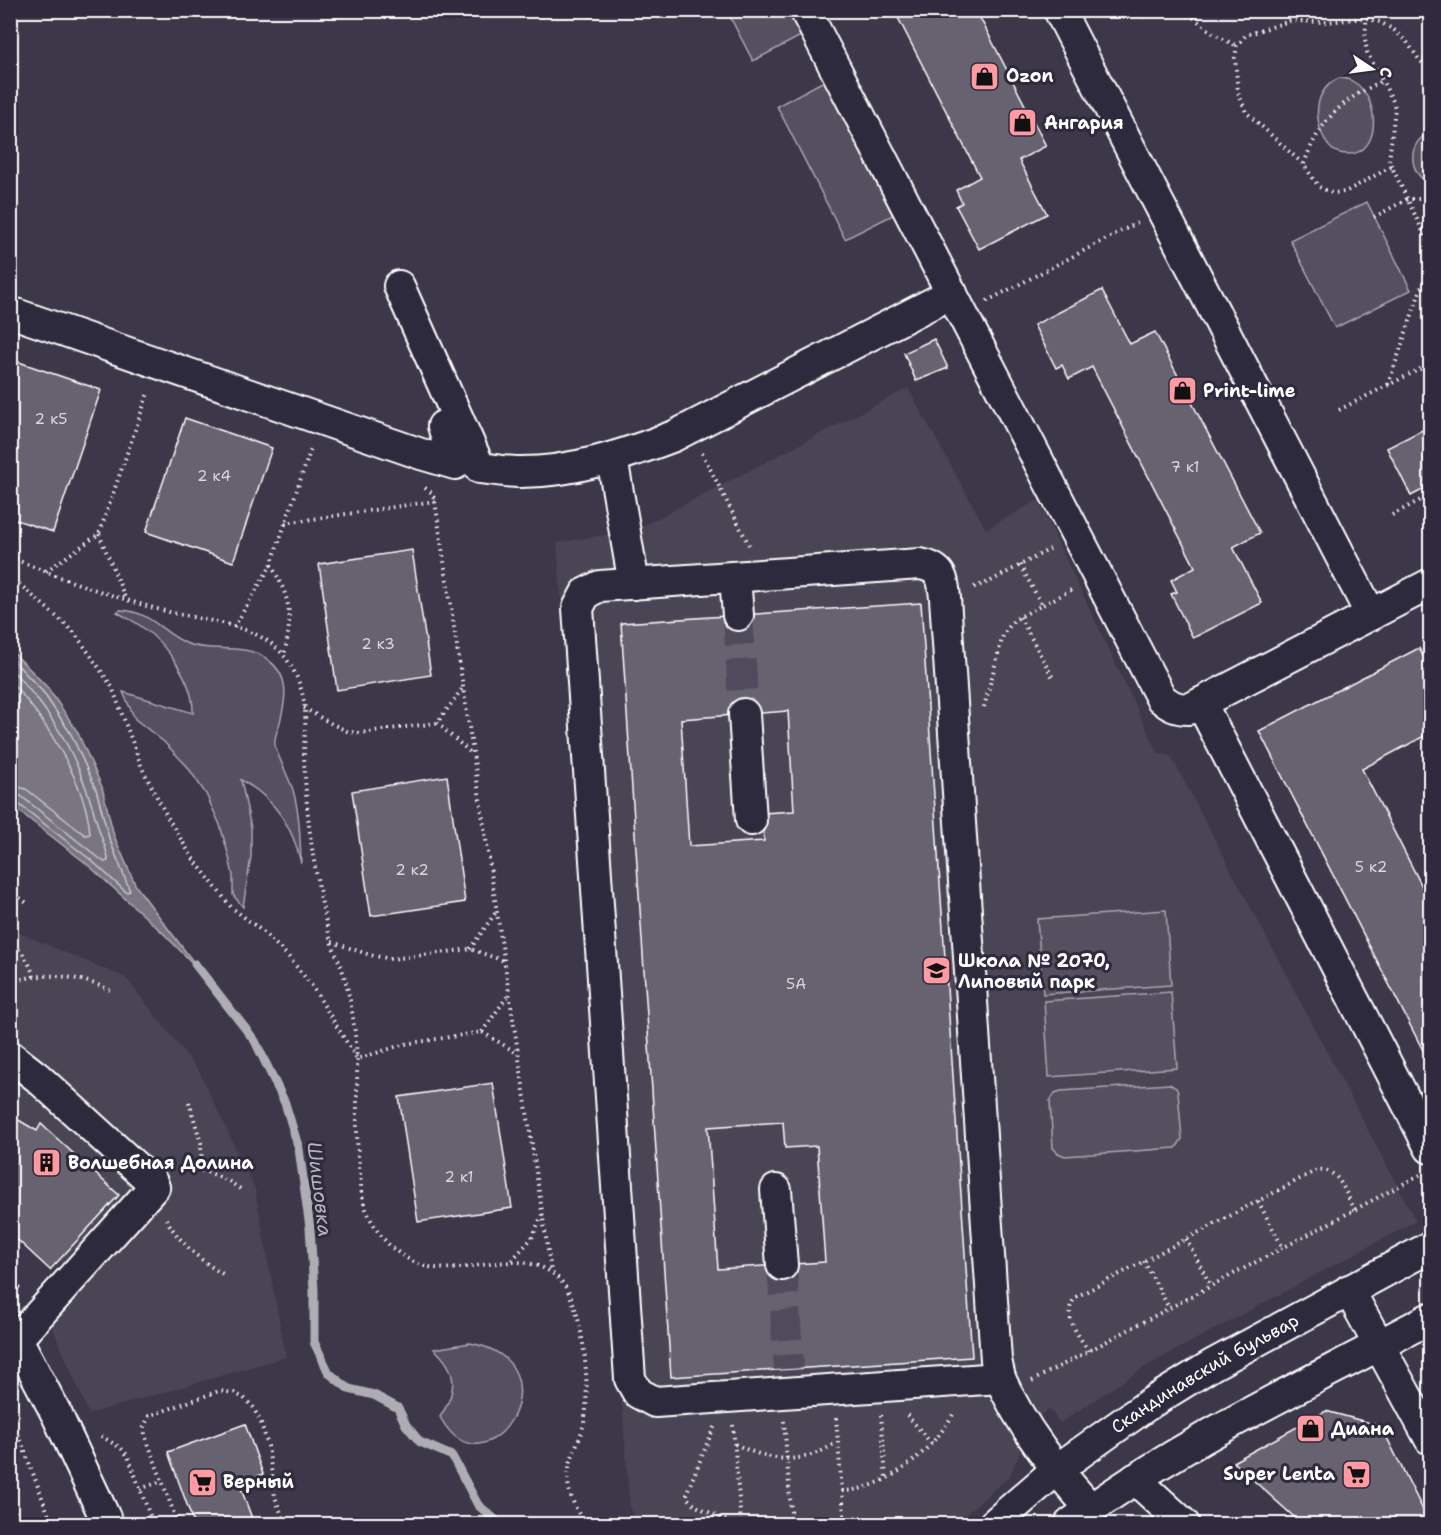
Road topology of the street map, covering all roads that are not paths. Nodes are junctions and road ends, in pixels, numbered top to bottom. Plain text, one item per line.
1 (805, 10) edge
2 (1059, 10) edge
3 (957, 303) junction
4 (10, 312) edge
5 (612, 458) junction
6 (750, 576) junction
7 (634, 584) junction
8 (1431, 584) edge
9 (738, 615) tunnel mouth
10 (1371, 615) junction
11 (1201, 703) junction
12 (744, 714) tunnel mouth
13 (751, 820) dead end
14 (10, 1056) edge
15 (1431, 1148) edge
16 (776, 1190) dead end
17 (1431, 1247) edge
18 (782, 1265) tunnel mouth
19 (1349, 1290) junction
20 (1431, 1318) edge
21 (14, 1334) edge
22 (1380, 1346) junction
23 (1013, 1381) junction
24 (1431, 1439) edge
25 (1056, 1470) junction
26 (1135, 1479) junction
27 (1081, 1516) edge
28 (108, 1524) edge
29 (994, 1524) edge
30 (1184, 1524) edge

1 - 3 street
2 - 10 street
3 - 5 street
3 - 11 street
4 - 5 street
5 - 7 street
6 - 7 street
6 - 9 street
6 - 23 street
7 - 23 street
8 - 10 street
10 - 11 street
11 - 15 street
12 - 13 street
14 - 21 street
16 - 18 street
17 - 19 street, Скандинавский бульвар
19 - 22 street
19 - 25 street, Скандинавский бульвар
20 - 22 street
21 - 28 street
22 - 24 street
22 - 26 street
23 - 25 street
25 - 27 street
25 - 29 street, Скандинавский бульвар
26 - 27 street
26 - 30 street

